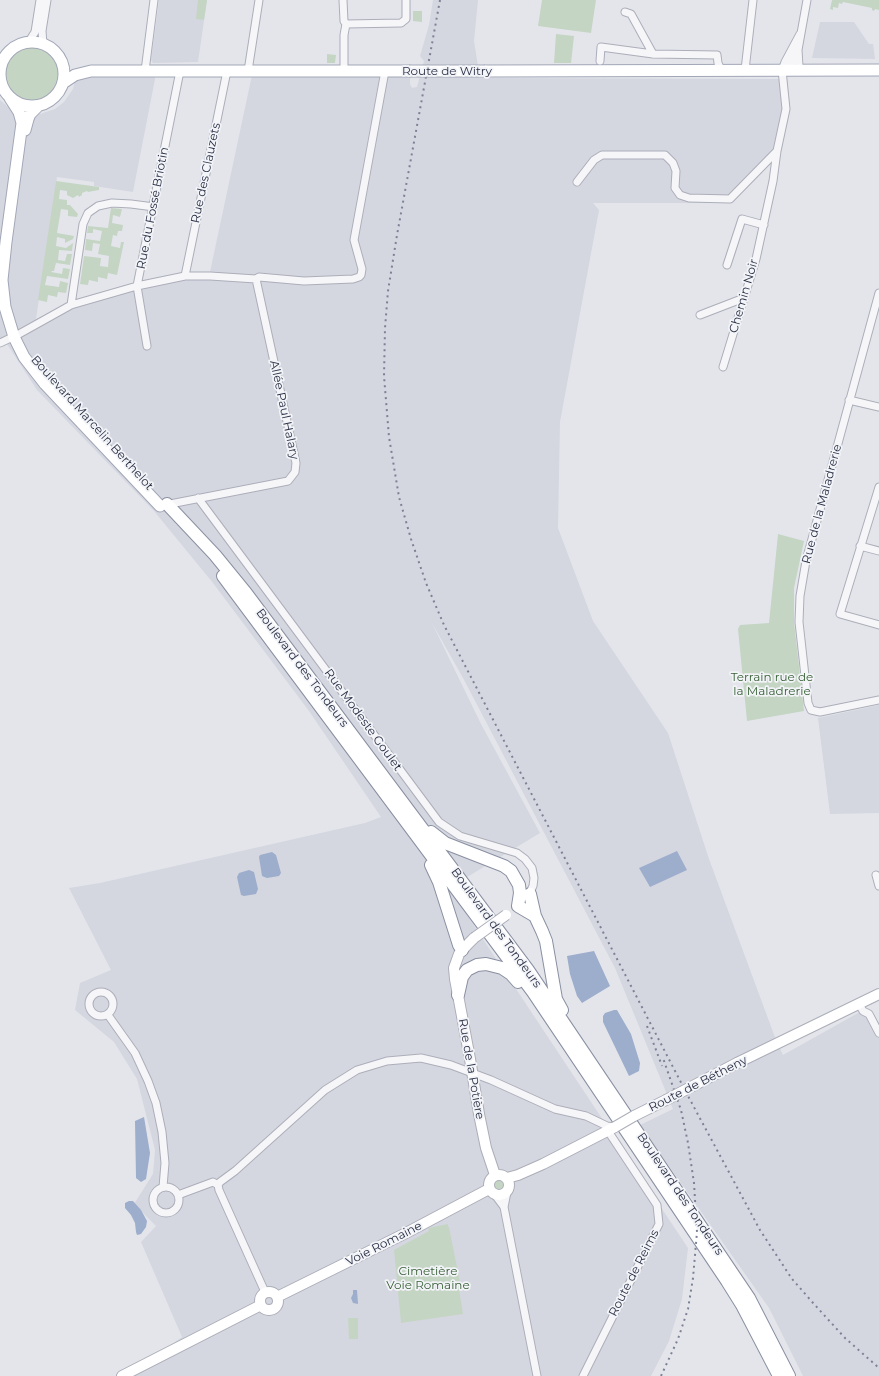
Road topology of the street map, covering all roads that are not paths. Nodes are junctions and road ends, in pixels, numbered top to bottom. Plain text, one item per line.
1 (40, 0) edge
2 (47, 0) edge
3 (154, 0) edge
4 (259, 0) edge
5 (344, 0) edge
6 (406, 0) edge
7 (753, 0) edge
8 (807, 0) edge
9 (625, 12) dead end
10 (346, 24) junction
11 (800, 34) junction
12 (28, 43) junction
13 (43, 44) junction
14 (798, 50) junction
15 (653, 54) junction
16 (2, 60) edge
17 (61, 61) junction
18 (600, 62) dead end
19 (721, 70) junction
20 (745, 70) junction
21 (786, 70) junction
22 (803, 70) junction
23 (879, 70) edge
24 (91, 71) junction
25 (145, 71) junction
26 (180, 71) junction
27 (227, 71) junction
28 (248, 71) junction
29 (344, 71) junction
30 (385, 71) junction
31 (63, 83) junction
32 (1, 84) edge
33 (10, 98) junction
34 (38, 106) junction
35 (777, 151) junction
36 (577, 182) dead end
37 (154, 207) junction
38 (764, 225) junction
39 (6, 243) edge
40 (727, 265) dead end
41 (185, 276) junction
42 (256, 279) junction
43 (138, 286) junction
44 (879, 293) edge
45 (744, 298) junction
46 (71, 305) junction
47 (700, 315) dead end
48 (16, 336) junction
49 (0, 343) edge
50 (147, 346) dead end
51 (723, 367) dead end
52 (849, 400) junction
53 (879, 407) edge
54 (879, 488) edge
55 (198, 498) junction
56 (164, 505) junction
57 (860, 546) junction
58 (879, 551) edge
59 (879, 625) edge
60 (879, 700) edge
61 (329, 703) junction
62 (383, 792) junction
63 (876, 876) dead end
64 (879, 886) edge
65 (530, 894) junction
66 (518, 906) junction
67 (534, 916) junction
68 (462, 950) junction
69 (879, 994) edge
70 (458, 995) junction
71 (859, 1004) junction
72 (108, 1015) dead end
73 (878, 1031) edge
74 (571, 1049) junction
75 (472, 1074) junction
76 (599, 1075) junction
77 (611, 1129) junction
78 (495, 1175) junction
79 (218, 1185) junction
80 (508, 1185) junction
81 (163, 1187) junction
82 (492, 1192) junction
83 (178, 1195) junction
84 (504, 1207) junction
85 (265, 1292) junction
86 (277, 1297) junction
87 (261, 1305) junction
88 (122, 1376) edge
89 (537, 1376) edge
90 (583, 1376) edge
91 (778, 1376) edge
92 (789, 1376) edge

1 - 12 street
2 - 13 street
3 - 25 street
4 - 28 street
5 - 10 street
6 - 10 street
7 - 20 street
8 - 11 street
9 - 15 street
10 - 29 street
11 - 14 street
11 - 21 street
12 - 13 main road
12 - 16 main road
13 - 17 main road
14 - 21 street
14 - 22 street
15 - 18 street
15 - 19 street
16 - 32 main road
17 - 24 main road, Route de Witry
17 - 31 main road
19 - 20 main road, Route de Witry
19 - 30 main road, Route de Witry, bridge
20 - 21 main road, Route de Witry
21 - 22 main road, Route de Witry
21 - 35 street, Chemin Noir
22 - 23 main road, Route de Witry
24 - 25 main road, Route de Witry
24 - 31 main road, Route de Witry
25 - 26 main road, Route de Witry
26 - 27 main road, Route de Witry
26 - 37 street, Rue du Fossé Briotin
27 - 28 main road, Route de Witry
27 - 41 street, Rue des Clauzets
28 - 29 main road, Route de Witry
29 - 30 main road, Route de Witry
30 - 42 street
31 - 34 main road
32 - 33 main road
33 - 34 main road
33 - 39 main road, Boulevard Marcelin Berthelot
34 - 39 main road, Boulevard Marcelin Berthelot
35 - 36 street
35 - 38 street, Chemin Noir
37 - 43 street, Rue du Fossé Briotin
37 - 46 street
38 - 40 street, Chemin Noir
38 - 45 street, Chemin Noir
39 - 48 main road, Boulevard Marcelin Berthelot
41 - 42 street
41 - 43 street
42 - 55 street, Allée Paul Halary
43 - 46 street
43 - 50 street, Rue du Fossé Briotin
44 - 52 street, Rue de la Maladrerie
45 - 47 street
45 - 51 street, Chemin Noir
46 - 48 street
48 - 49 street
48 - 56 main road, Boulevard Marcelin Berthelot
52 - 53 street
52 - 60 street, Rue de la Maladrerie
54 - 57 street
55 - 56 street, Allée Paul Halary
55 - 65 street, Rue Modeste Goulet
56 - 61 highway, Boulevard des Tondeurs
56 - 62 highway, Boulevard des Tondeurs
57 - 58 street
57 - 59 street
61 - 66 highway
61 - 76 highway, Boulevard des Tondeurs
62 - 68 highway
62 - 74 highway, Boulevard des Tondeurs
63 - 64 street
65 - 66 street
65 - 67 highway
66 - 67 highway
66 - 68 main road, bridge
67 - 76 highway
68 - 70 main road, Rue de la Potière
69 - 71 main road, Route de Bétheny
70 - 74 highway
70 - 75 main road, Rue de la Potière
71 - 73 street
71 - 77 main road, Route de Bétheny, bridge
72 - 81 street
74 - 91 highway, Boulevard des Tondeurs
75 - 77 street
75 - 78 main road, Rue de la Potière
75 - 79 street
76 - 92 highway, Boulevard des Tondeurs
77 - 80 main road, Route de Bétheny
77 - 90 street, Route de Reims
78 - 80 main road
78 - 82 main road
79 - 83 street
79 - 85 street
80 - 82 main road
80 - 84 street
81 - 83 street
81 - 83 street
82 - 84 street
82 - 86 main road, Voie Romaine
84 - 89 street
85 - 86 main road
85 - 87 main road
86 - 87 main road
87 - 88 main road

